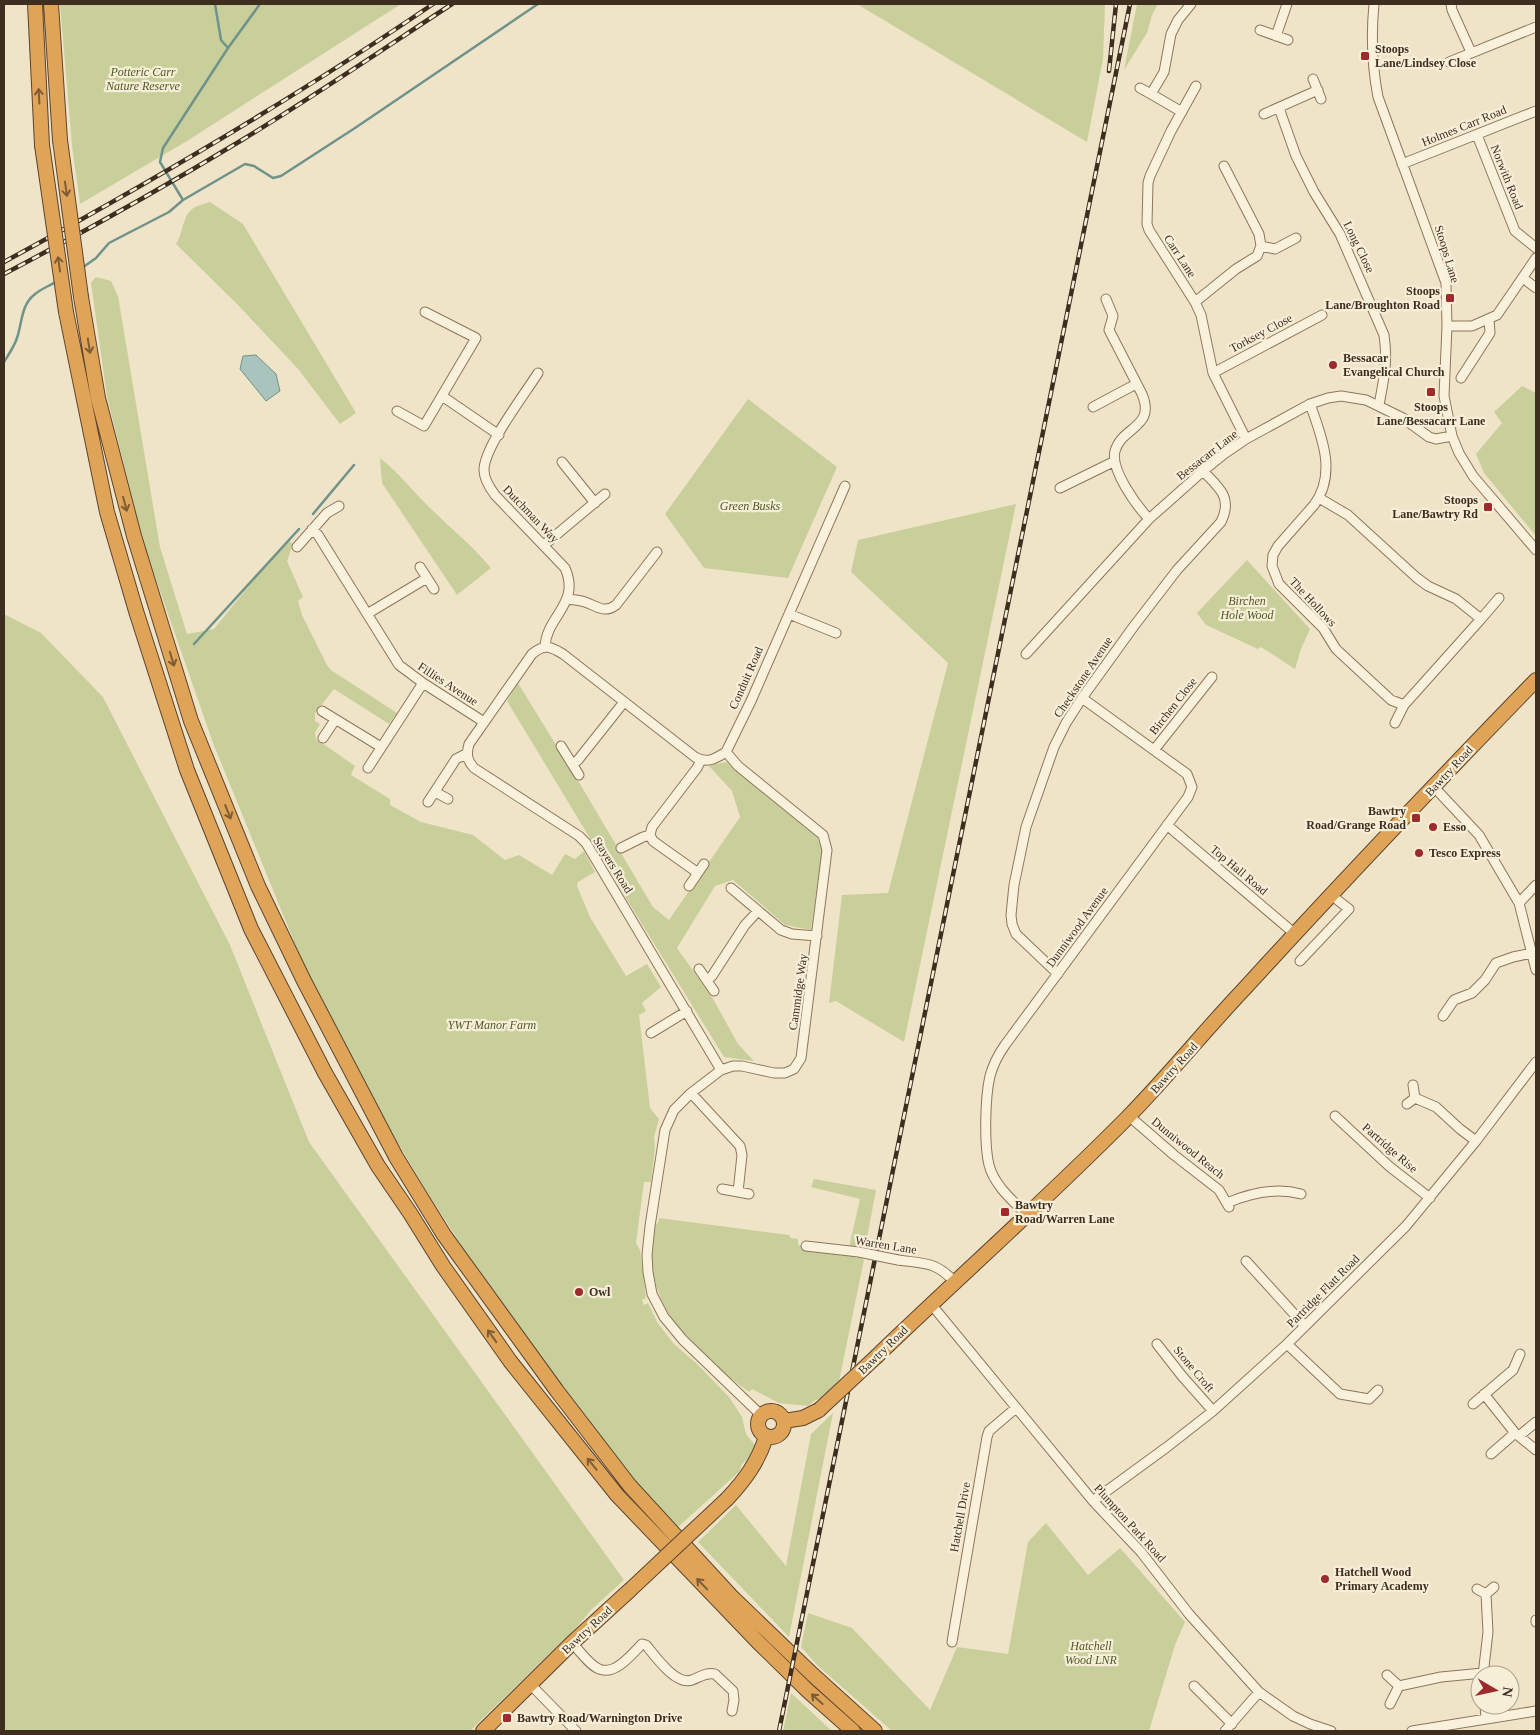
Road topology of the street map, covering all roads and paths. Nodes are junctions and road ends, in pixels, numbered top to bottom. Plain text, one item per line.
1 (35, 4) edge
2 (51, 4) edge
3 (1191, 4) edge
4 (1287, 4) edge
5 (1374, 4) edge
6 (1451, 4) edge
7 (1536, 27) edge
8 (1260, 30) dead end
9 (1276, 36) junction
10 (1288, 40) dead end
11 (1471, 52) junction
12 (1449, 62) dead end
13 (1312, 79) dead end
14 (1196, 86) dead end
15 (1140, 88) dead end
16 (1151, 94) junction
17 (1279, 108) junction
18 (1536, 111) edge
19 (1182, 112) junction
20 (1264, 114) dead end
21 (1477, 135) junction
22 (1402, 164) junction
23 (1224, 166) dead end
24 (1296, 238) dead end
25 (1261, 246) junction
26 (1536, 248) edge
27 (1536, 258) edge
28 (1523, 278) junction
29 (1536, 288) edge
30 (1106, 299) dead end
31 (1195, 302) junction
32 (425, 312) dead end
33 (1322, 315) dead end
34 (1489, 319) junction
35 (1446, 326) junction
36 (538, 373) dead end
37 (1213, 373) junction
38 (1461, 378) dead end
39 (1136, 384) junction
40 (442, 396) junction
41 (1310, 404) junction
42 (1379, 405) junction
43 (1093, 407) dead end
44 (398, 411) dead end
45 (499, 435) junction
46 (1452, 436) junction
47 (1246, 439) junction
48 (562, 462) dead end
49 (1115, 463) junction
50 (1203, 471) junction
51 (845, 486) dead end
52 (1060, 488) dead end
53 (605, 494) dead end
54 (1319, 498) junction
55 (594, 503) junction
56 (338, 506) dead end
57 (1148, 520) junction
58 (312, 529) junction
59 (544, 545) junction
60 (297, 546) dead end
61 (1536, 550) edge
62 (657, 552) dead end
63 (420, 567) dead end
64 (427, 578) junction
65 (434, 589) dead end
66 (1499, 598) dead end
67 (568, 599) junction
68 (367, 614) junction
69 (789, 614) junction
70 (1481, 619) junction
71 (836, 633) dead end
72 (545, 647) junction
73 (1026, 654) dead end
74 (1212, 677) dead end
75 (1536, 680) edge
76 (423, 683) junction
77 (1082, 698) junction
78 (624, 702) junction
79 (1404, 706) junction
80 (322, 711) dead end
81 (335, 720) junction
82 (484, 722) junction
83 (1395, 722) dead end
84 (323, 738) dead end
85 (561, 746) dead end
86 (380, 747) junction
87 (1154, 750) junction
88 (726, 752) junction
89 (466, 754) junction
90 (701, 760) junction
91 (573, 764) junction
92 (368, 768) dead end
93 (579, 775) dead end
94 (1434, 787) junction
95 (435, 792) junction
96 (448, 799) dead end
97 (428, 802) dead end
98 (1167, 826) junction
99 (650, 835) junction
100 (621, 848) dead end
101 (704, 864) dead end
102 (698, 873) junction
103 (1536, 885) edge
104 (689, 886) dead end
105 (731, 888) dead end
106 (1331, 895) junction
107 (1519, 903) junction
108 (758, 911) junction
109 (1295, 934) junction
110 (818, 936) junction
111 (1532, 953) junction
112 (1300, 961) dead end
113 (699, 969) dead end
114 (1536, 970) edge
115 (1058, 974) junction
116 (707, 980) junction
117 (714, 992) dead end
118 (687, 1011) junction
119 (1443, 1016) dead end
120 (652, 1033) dead end
121 (1536, 1062) edge
122 (721, 1070) junction
123 (1413, 1085) dead end
124 (692, 1093) junction
125 (1129, 1116) junction
126 (1335, 1116) dead end
127 (1476, 1141) junction
128 (722, 1189) dead end
129 (738, 1192) junction
130 (750, 1194) dead end
131 (1302, 1194) dead end
132 (1430, 1198) junction
133 (1026, 1214) junction
134 (806, 1246) dead end
135 (1246, 1261) dead end
136 (956, 1283) junction
137 (931, 1304) junction
138 (1305, 1326) junction
139 (1157, 1344) dead end
140 (1287, 1344) junction
141 (1520, 1354) dead end
142 (1378, 1390) dead end
143 (1484, 1394) junction
144 (1473, 1404) dead end
145 (1016, 1408) junction
146 (1213, 1410) junction
147 (761, 1415) junction
148 (784, 1421) junction
149 (1536, 1422) edge
150 (1517, 1434) junction
151 (766, 1437) junction
152 (1536, 1450) edge
153 (1491, 1454) dead end
154 (1093, 1501) junction
155 (1494, 1588) dead end
156 (1477, 1589) dead end
157 (1486, 1594) junction
158 (952, 1642) dead end
159 (572, 1643) junction
160 (1484, 1665) edge
161 (1387, 1675) dead end
162 (1470, 1675) edge
163 (531, 1685) junction
164 (1194, 1686) dead end
165 (1399, 1686) junction
166 (1259, 1692) junction
167 (1390, 1704) dead end
168 (732, 1711) dead end
169 (1536, 1711) edge
170 (1486, 1715) edge
171 (1486, 1719) junction
172 (1228, 1728) edge
173 (483, 1731) edge
174 (576, 1731) edge
175 (853, 1731) edge
176 (875, 1731) edge
177 (1332, 1731) edge
178 (1412, 1731) edge

175 -> 1 highway, bridge
2 -> 176 highway, bridge
3 - 16 street
4 - 9 street
5 - 22 street, Stoops Lane
6 - 11 street
7 - 11 street
8 - 9 street
9 - 10 street
11 - 12 street
13 - 17 street
14 - 19 street, Carr Lane
15 - 16 street
16 - 19 street
17 - 20 street
17 - 42 street, Long Close
18 - 21 street, Holmes Carr Road
19 - 31 street, Carr Lane
21 - 22 street, Holmes Carr Road
21 - 26 street, Norwith Road
22 - 35 street, Stoops Lane
23 - 25 street
24 - 25 street
25 - 31 street
27 - 28 street
28 - 29 street
28 - 34 street
30 - 39 street
31 - 37 street, Carr Lane
32 - 40 street
33 - 37 street, Torksey Close
34 - 35 street
34 - 38 street
35 - 46 street, Stoops Lane
36 - 45 street, Dutchman Way
37 - 47 street, Carr Lane
39 - 43 street
39 - 49 street
40 - 44 street
40 - 45 street
41 - 42 street, Bessacarr Lane
41 - 47 street, Bessacarr Lane
41 - 54 street, The Hollows
42 - 46 street, Bessacarr Lane
45 - 59 street, Dutchman Way
46 - 61 street, Stoops Lane
47 - 50 street, Bessacarr Lane
48 - 55 street
49 - 52 street
49 - 57 street
50 - 57 street, Bessacarr Lane
50 - 77 street, Checkstone Avenue
51 - 69 street, Conduit Road
53 - 55 street
54 - 70 street
54 - 79 street, The Hollows
55 - 59 street
56 - 58 street
57 - 73 street, Bessacarr Lane
58 - 60 street
58 - 68 street, Fillies Avenue
59 - 67 street, Dutchman Way
62 - 67 street
63 - 64 street
64 - 65 street
64 - 68 street
66 - 70 street
67 - 72 street
68 - 76 street, Fillies Avenue
69 - 71 street
69 - 88 street, Conduit Road
70 - 79 street
72 - 78 street
72 - 82 street
74 - 87 street, Birchen Close
75 - 94 highway, Bawtry Road
76 - 82 street, Fillies Avenue
76 - 86 street
77 - 87 street, Dunniwood Avenue
77 - 115 street, Checkstone Avenue
78 - 90 street
78 - 91 street
79 - 83 street
80 - 81 street
81 - 84 street
81 - 86 street
82 - 89 street
85 - 91 street
86 - 92 street
87 - 98 street, Dunniwood Avenue
88 - 90 street
88 - 110 street, Cammidge Way
89 - 95 street
89 - 118 street, Stayers Road
90 - 99 street
91 - 93 street
94 - 106 highway, Bawtry Road
94 - 107 street
95 - 96 street
95 - 97 street
98 - 109 street, Top Hall Road
98 - 115 street, Dunniwood Avenue
99 - 100 street
99 - 102 street
101 - 102 street
102 - 104 street
103 - 107 street
105 - 108 street
106 - 109 highway, Bawtry Road
106 - 112 street
107 - 111 street
108 - 110 street
108 - 116 street
109 - 125 highway, Bawtry Road
110 - 122 street, Cammidge Way
111 - 114 street
111 - 119 street
113 - 116 street
115 - 133 street, Dunniwood Avenue
116 - 117 street
118 - 120 street
118 - 122 street, Stayers Road
121 - 127 street, Partridge Flatt Road
122 - 124 street
123 - 127 street
124 - 129 street
124 - 147 street
125 - 131 street, Dunniwood Reach
125 - 133 highway, Bawtry Road
126 - 132 street, Partridge Rise
127 - 132 street, Partridge Flatt Road
128 - 129 street
129 - 130 street
132 - 138 street, Partridge Flatt Road
133 - 136 highway, Bawtry Road
134 - 136 street, Warren Lane, bridge
135 - 138 street
136 - 137 highway, Bawtry Road
137 - 145 street, Plumpton Park Road
137 - 148 highway, Bawtry Road, bridge
138 - 140 street, Partridge Flatt Road
139 - 146 street, Stone Croft
140 - 142 street
140 - 146 street, Partridge Flatt Road
141 - 143 street
143 - 144 street
143 - 150 street
145 - 154 street, Plumpton Park Road
145 - 158 street, Hatchell Drive
146 - 154 street, Partridge Flatt Road
147 - 148 highway
147 - 151 highway
148 - 151 highway
149 - 150 street
150 - 152 street
150 - 153 street
151 - 159 highway, Bawtry Road, bridge
154 - 166 street, Plumpton Park Road
155 - 157 street
156 - 157 street
157 - 160 street
159 - 163 highway, Bawtry Road
159 - 168 street
161 - 165 street
162 - 165 street
163 - 173 highway, Bawtry Road
163 - 174 street
164 - 172 street
165 - 167 street
166 - 172 street
166 - 177 street, Plumpton Park Road
169 - 171 street
170 - 171 street
171 - 178 street

